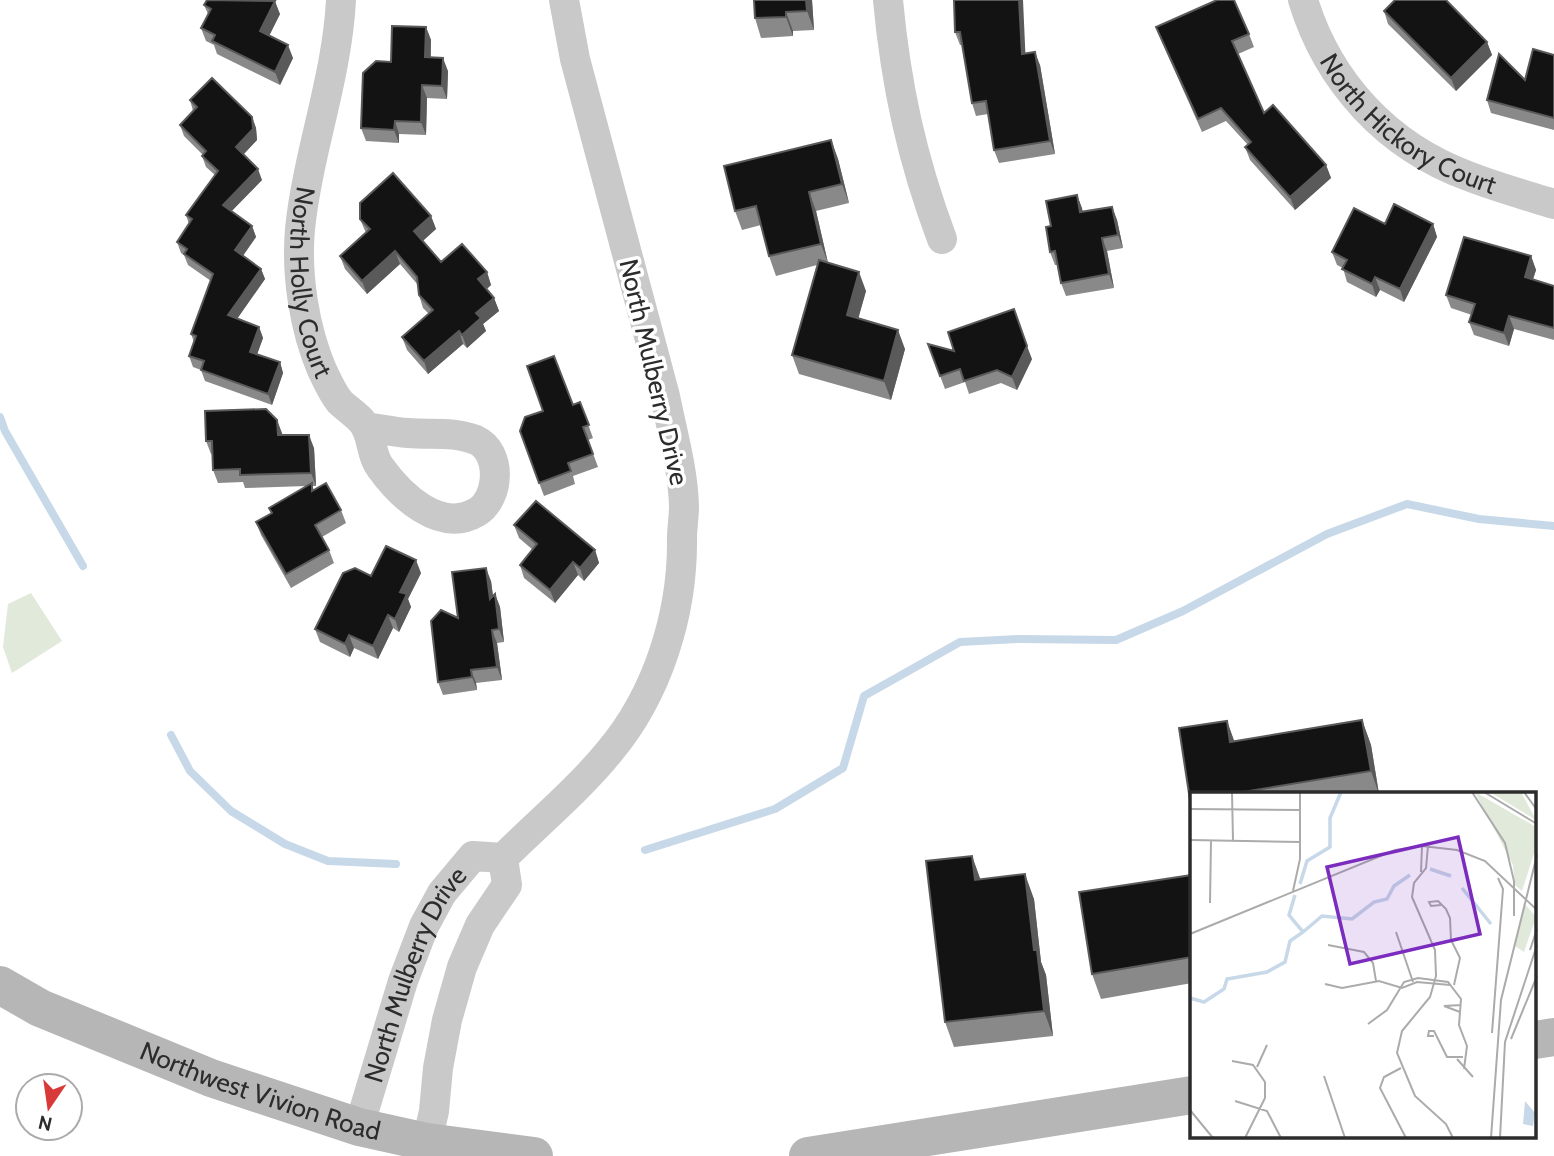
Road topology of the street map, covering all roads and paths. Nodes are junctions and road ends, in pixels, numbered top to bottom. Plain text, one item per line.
1 (341, 0) edge
2 (564, 0) edge
3 (888, 0) edge
4 (1303, 0) edge
5 (1554, 204) edge
6 (942, 239) dead end
7 (366, 426) dead end
8 (503, 858) junction
9 (0, 985) edge
10 (1554, 1037) edge
11 (1536, 1040) edge
12 (1190, 1094) edge
13 (359, 1128) junction
14 (427, 1142) junction
15 (534, 1156) edge
16 (808, 1156) edge

1 - 7 street, North Holly Court
2 - 8 street, North Mulberry Drive
3 - 6 street
4 - 5 street, North Hickory Court
8 - 13 street, North Mulberry Drive
8 - 14 street, North Mulberry Drive
9 - 13 main road, Northwest Vivion Road
10 - 11 main road
12 - 16 main road
13 - 14 main road, Northwest Vivion Road
14 - 15 main road, Northwest Vivion Road

